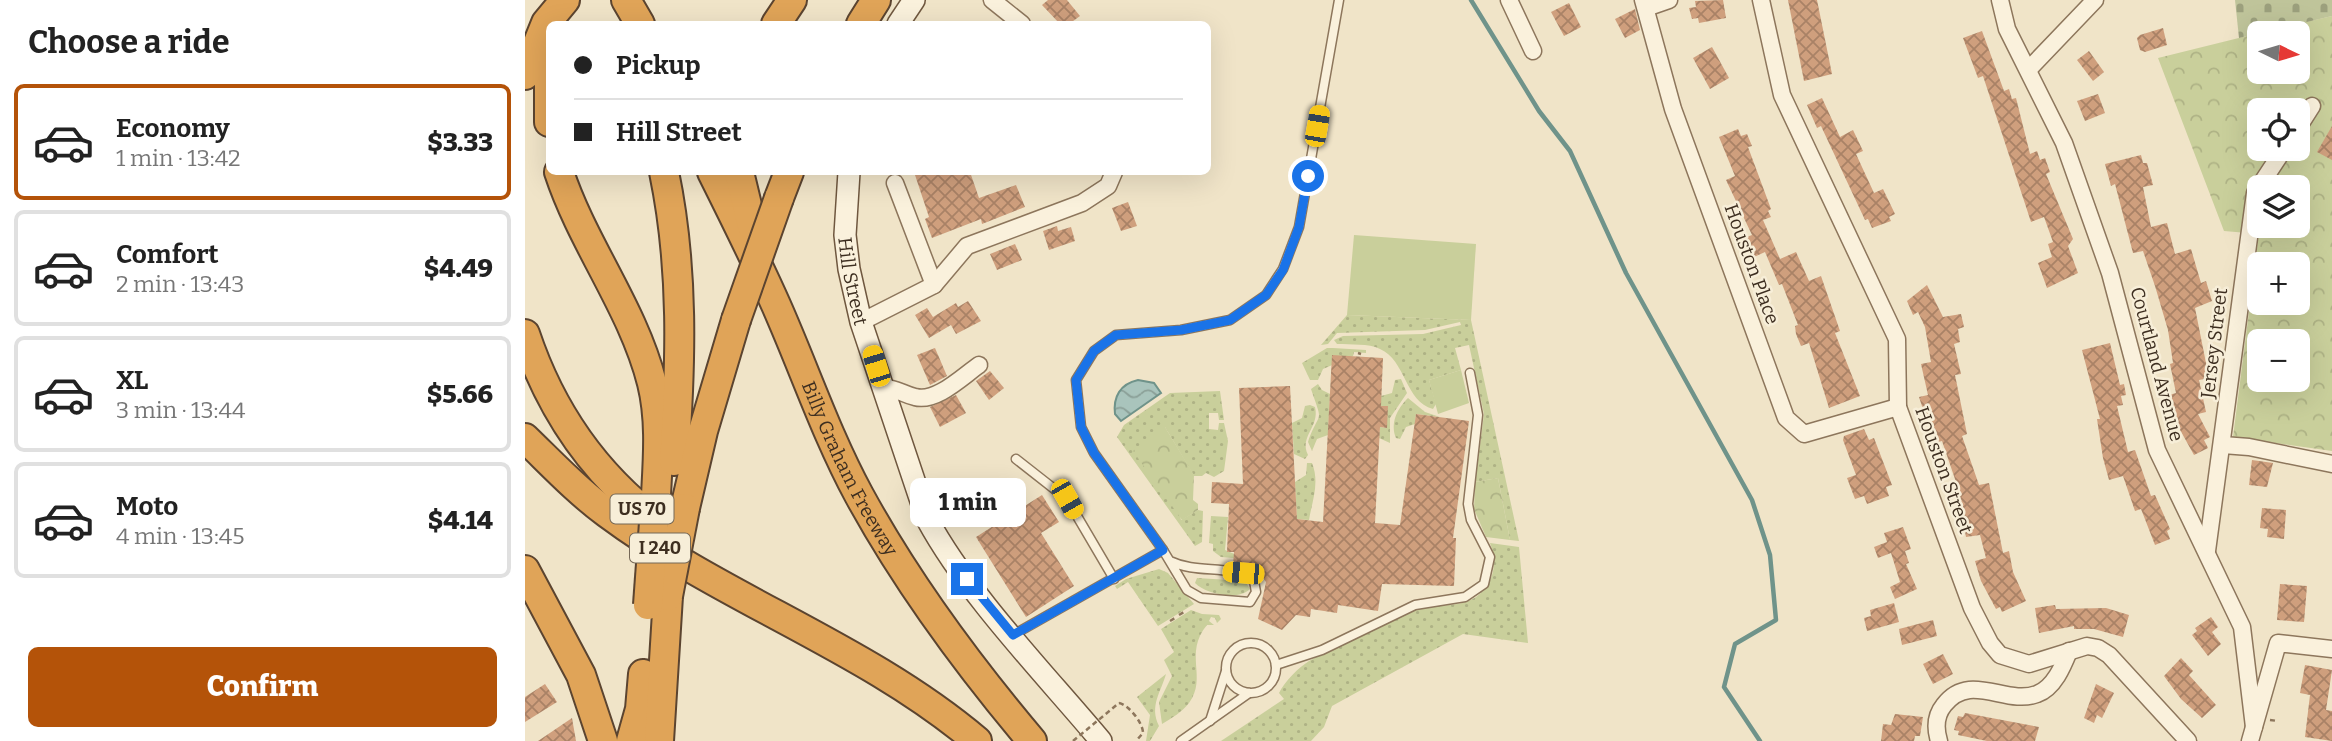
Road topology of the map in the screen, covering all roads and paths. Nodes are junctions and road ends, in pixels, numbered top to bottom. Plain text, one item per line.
1 (617, 0) edge
2 (626, 0) edge
3 (792, 0) edge
4 (876, 0) edge
5 (914, 0) edge
6 (992, 0) edge
7 (1021, 0) edge
8 (1339, 0) edge
9 (1509, 0) edge
10 (1669, 0) edge
11 (1761, 0) edge
12 (2000, 0) edge
13 (2095, 0) edge
14 (1644, 4) edge
15 (563, 9) edge
16 (1007, 11) junction
17 (548, 21) edge
18 (622, 21) edge
19 (639, 21) edge
20 (778, 21) edge
21 (863, 21) edge
22 (900, 21) edge
23 (1019, 21) edge
24 (546, 23) edge
25 (1533, 51) dead end
26 (2029, 69) junction
27 (525, 75) edge
28 (2312, 106) dead end
29 (2310, 109) edge
30 (2276, 161) edge
31 (560, 175) edge
32 (664, 175) edge
33 (713, 175) edge
34 (741, 175) edge
35 (788, 175) edge
36 (849, 175) edge
37 (1111, 179) edge
38 (895, 183) dead end
39 (934, 285) junction
40 (776, 304) junction
41 (862, 322) junction
42 (525, 334) edge
43 (979, 365) dead end
44 (1470, 373) dead end
45 (883, 388) junction
46 (1898, 407) junction
47 (525, 438) edge
48 (2223, 445) junction
49 (1016, 459) dead end
50 (2332, 464) edge
51 (671, 504) junction
52 (1163, 550) junction
53 (2207, 551) junction
54 (1170, 561) junction
55 (525, 570) edge
56 (1114, 579) junction
57 (660, 607) junction
58 (1184, 612) dead end
59 (1170, 621) dead end
60 (812, 634) junction
61 (1013, 635) junction
62 (2332, 649) edge
63 (2069, 651) junction
64 (1276, 665) junction
65 (1226, 671) junction
66 (1249, 693) junction
67 (2270, 720) dead end
68 (1210, 721) junction
69 (2278, 721) dead end
70 (2252, 734) edge
71 (603, 741) edge
72 (631, 741) edge
73 (659, 741) edge
74 (977, 741) edge
75 (1032, 741) edge
76 (1073, 741) edge
77 (1101, 741) edge
78 (1136, 741) edge
79 (1181, 741) edge
80 (1939, 741) edge
81 (2188, 741) edge

1 - 18 highway
2 - 19 highway
3 - 20 highway
4 - 21 highway
5 - 22 street
6 - 16 street
7 - 16 street
8 - 52 lane
9 - 25 street
10 - 14 street, Houston Place
11 - 46 street, Houston Street
12 - 26 street, Courtland Avenue
13 - 26 street
14 - 46 street, Houston Place
15 - 17 highway
16 - 23 street
24 - 27 highway
26 - 53 street, Courtland Avenue
28 - 29 street
30 - 48 street, Jersey Street
31 - 51 highway
32 - 51 highway
33 - 40 highway, Billy Graham Freeway
34 - 40 highway
35 - 51 highway, bridge
36 - 41 street, Hill Street
37 - 39 street
38 - 39 street
39 - 41 street
40 - 75 highway, Billy Graham Freeway
41 - 45 street, Hill Street
42 - 60 highway, US 70
43 - 45 street
44 - 64 lane
45 - 61 street, Hill Street
46 - 63 street, Houston Street
47 - 60 highway, I 240
48 - 50 street
48 - 53 street, Jersey Street
49 - 56 lane
51 - 57 highway, bridge
52 - 54 lane
52 - 56 lane
53 - 70 street, Courtland Avenue
54 - 54 lane
55 - 71 highway
56 - 61 lane
57 - 72 highway
57 - 73 highway
58 - 59 path
60 - 74 highway, I 240
61 - 77 street, Hill Street
62 - 70 street
63 - 80 street
63 - 81 street, Houston Street
64 - 65 lane
64 - 66 lane
65 - 66 lane
65 - 68 lane
66 - 68 lane
67 - 69 path
68 - 79 lane
76 - 78 path, bridge

